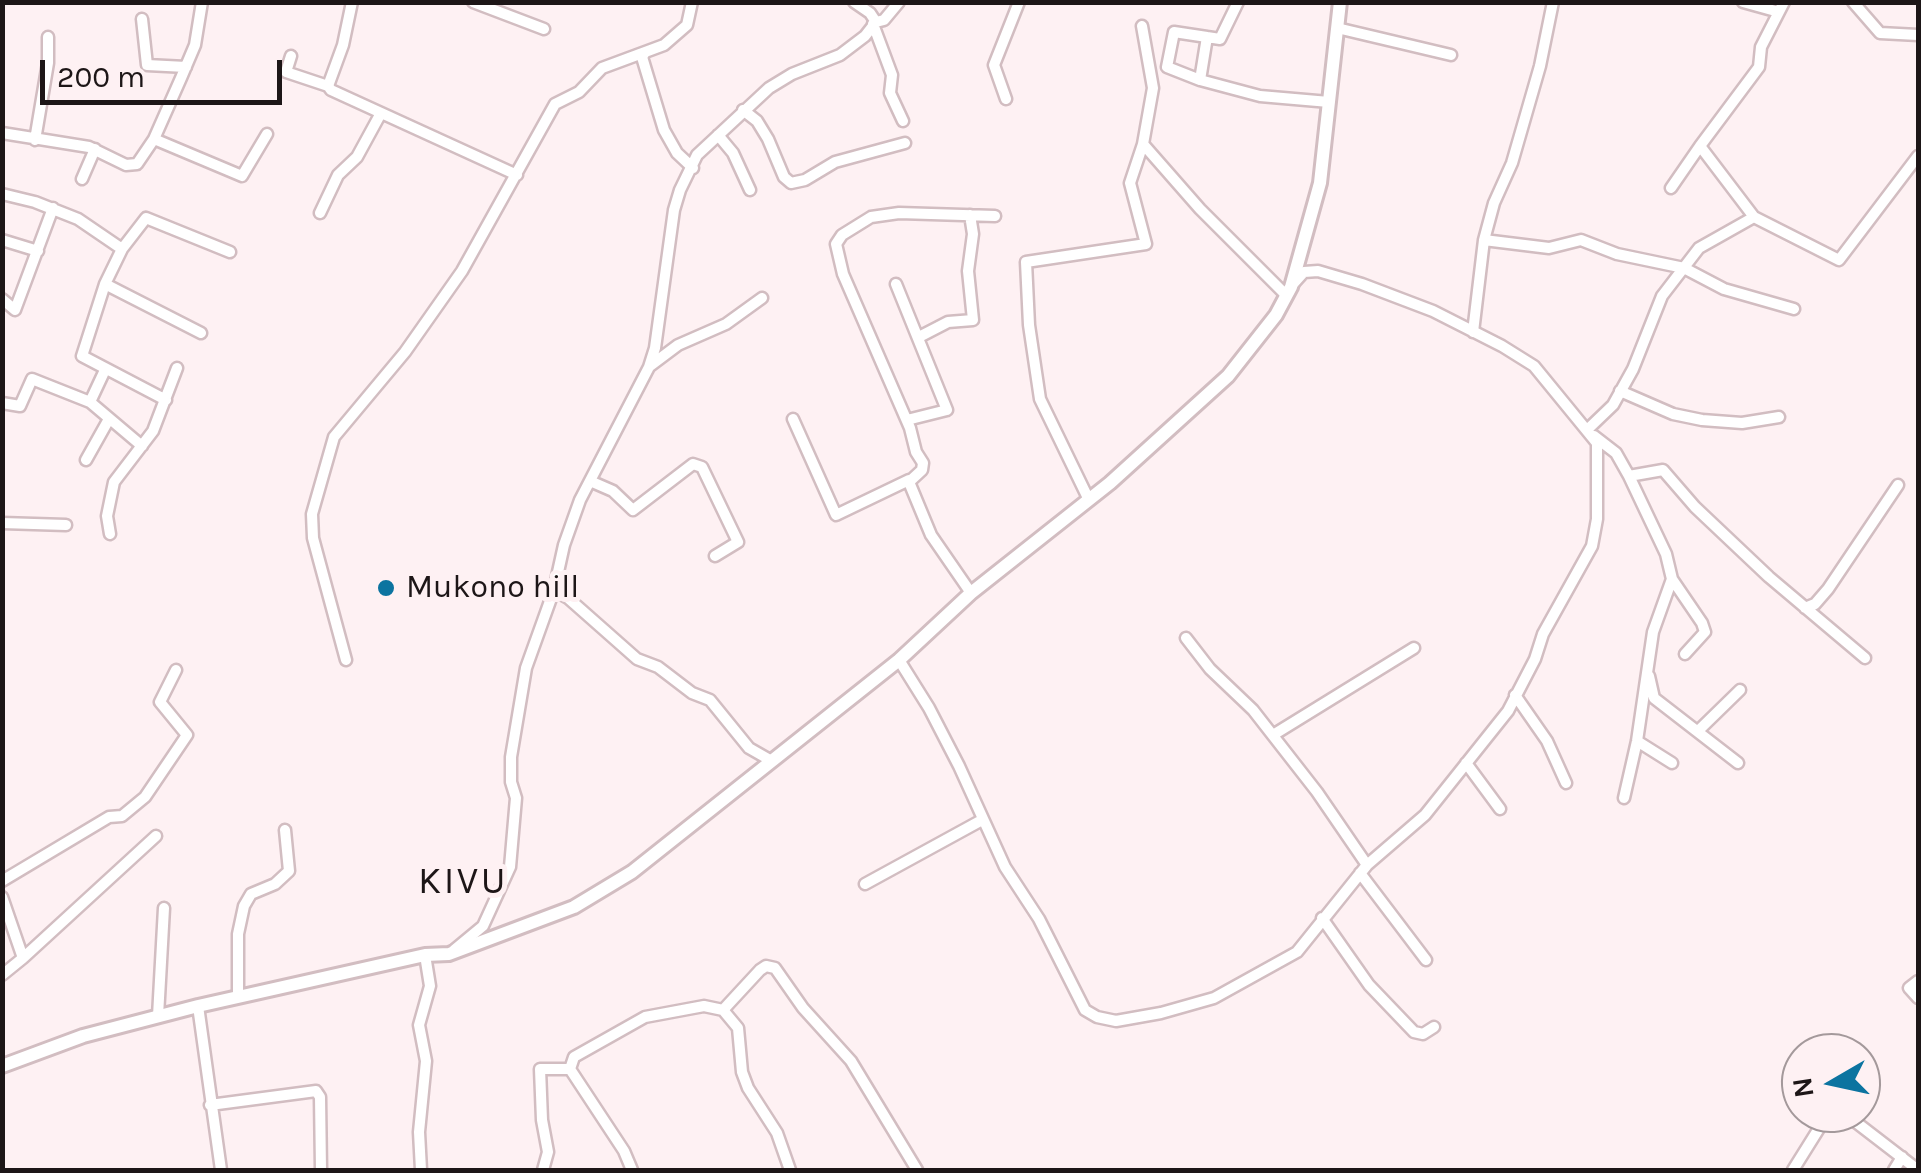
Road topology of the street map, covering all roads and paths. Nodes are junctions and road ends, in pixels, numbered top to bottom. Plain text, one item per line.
1 (202, 2) edge
2 (352, 2) edge
3 (473, 2) edge
4 (692, 2) edge
5 (854, 2) edge
6 (899, 2) edge
7 (1019, 2) edge
8 (1238, 2) edge
9 (1553, 2) edge
10 (1743, 2) edge
11 (1853, 2) edge
12 (1336, 3) edge
13 (1781, 7) edge
14 (142, 19) dead end
15 (875, 23) junction
16 (1142, 26) dead end
17 (1337, 28) junction
18 (544, 29) dead end
19 (1918, 35) edge
20 (48, 37) dead end
21 (1207, 37) junction
22 (644, 54) junction
23 (1451, 55) dead end
24 (291, 56) dead end
25 (186, 67) junction
26 (1200, 80) junction
27 (328, 86) junction
28 (1006, 99) dead end
29 (1329, 102) junction
30 (743, 110) junction
31 (380, 113) junction
32 (903, 122) dead end
33 (2, 133) edge
34 (267, 134) dead end
35 (718, 135) junction
36 (154, 139) junction
37 (36, 140) junction
38 (905, 143) dead end
39 (1144, 144) junction
40 (1700, 146) junction
41 (95, 149) junction
42 (1918, 156) edge
43 (693, 168) junction
44 (518, 175) junction
45 (82, 179) dead end
46 (1671, 188) dead end
47 (750, 190) dead end
48 (2, 194) edge
49 (53, 208) junction
50 (320, 212) dead end
51 (970, 215) junction
52 (995, 216) dead end
53 (1754, 218) junction
54 (2, 240) edge
55 (1484, 240) junction
56 (122, 249) junction
57 (38, 251) junction
58 (230, 252) dead end
59 (1684, 268) junction
60 (106, 284) junction
61 (896, 284) dead end
62 (1288, 291) junction
63 (762, 298) dead end
64 (2, 299) edge
65 (1794, 309) dead end
66 (1473, 332) junction
67 (201, 333) dead end
68 (918, 337) junction
69 (649, 366) junction
70 (177, 368) dead end
71 (105, 370) junction
72 (1620, 392) junction
73 (166, 400) junction
74 (90, 402) junction
75 (2, 404) edge
76 (1779, 417) dead end
77 (109, 419) junction
78 (793, 419) dead end
79 (907, 420) junction
80 (1591, 432) junction
81 (142, 446) junction
82 (86, 460) dead end
83 (1630, 476) junction
84 (909, 480) junction
85 (590, 481) junction
86 (1898, 484) dead end
87 (1089, 500) junction
88 (2, 523) edge
89 (66, 525) dead end
90 (110, 534) dead end
91 (714, 556) dead end
92 (1672, 579) junction
93 (554, 590) junction
94 (971, 593) junction
95 (1805, 608) junction
96 (1186, 638) dead end
97 (1414, 648) dead end
98 (1685, 654) dead end
99 (1865, 658) dead end
100 (346, 660) dead end
101 (900, 660) junction
102 (176, 670) dead end
103 (1647, 670) junction
104 (1740, 690) dead end
105 (1515, 695) junction
106 (1654, 698) junction
107 (1642, 704) junction
108 (1699, 730) junction
109 (1273, 734) junction
110 (1637, 742) junction
111 (770, 760) junction
112 (1672, 762) dead end
113 (1466, 763) junction
114 (1738, 763) dead end
115 (1566, 783) dead end
116 (1624, 798) dead end
117 (1500, 809) dead end
118 (982, 820) junction
119 (285, 830) dead end
120 (156, 836) dead end
121 (1364, 869) junction
122 (2, 881) edge
123 (865, 884) dead end
124 (2, 897) edge
125 (164, 908) dead end
126 (1322, 918) junction
127 (425, 954) junction
128 (449, 954) junction
129 (23, 958) junction
130 (1426, 960) dead end
131 (2, 975) edge
132 (1918, 981) edge
133 (238, 997) junction
134 (1918, 998) edge
135 (198, 1006) junction
136 (723, 1010) junction
137 (158, 1016) junction
138 (1434, 1027) dead end
139 (2, 1066) edge
140 (570, 1068) junction
141 (210, 1105) junction
142 (1815, 1133) edge
143 (1870, 1133) edge
144 (1902, 1157) junction
145 (221, 1170) edge
146 (321, 1170) edge
147 (421, 1170) edge
148 (542, 1170) edge
149 (632, 1170) edge
150 (790, 1170) edge
151 (917, 1170) edge
152 (1793, 1170) edge
153 (1894, 1170) edge
154 (1918, 1170) edge

1 - 25 street
2 - 27 street
3 - 18 street
4 - 22 street
5 - 15 street
6 - 15 street
7 - 28 street
8 - 21 street
9 - 55 street
10 - 13 street
11 - 19 street
12 - 17 street
13 - 40 street
14 - 25 street
15 - 30 street
15 - 32 street
16 - 39 street
17 - 23 street
17 - 29 street
20 - 37 street
21 - 26 street
21 - 26 street
22 - 43 street
22 - 44 street
24 - 27 street
25 - 36 street
26 - 29 street
27 - 31 street
29 - 62 street
30 - 35 street
30 - 38 street
31 - 44 street
31 - 50 street
33 - 37 street
34 - 36 street
35 - 43 street
35 - 47 street
36 - 41 street
37 - 41 street
39 - 62 street
39 - 87 street
40 - 46 street
40 - 53 street
41 - 45 street
42 - 53 street
43 - 69 street
44 - 100 street
48 - 49 street
49 - 56 street
49 - 57 street
51 - 52 street
51 - 68 street
51 - 79 street
53 - 59 street
54 - 57 street
55 - 59 street
55 - 66 street
56 - 58 street
56 - 60 street
57 - 64 street
59 - 65 street
59 - 72 street
60 - 67 street
60 - 71 street
61 - 68 street
62 - 66 street
62 - 87 street
63 - 69 street
66 - 80 street
68 - 79 street
69 - 85 street
70 - 73 street
71 - 73 street
71 - 74 street
72 - 76 street
72 - 80 street
73 - 81 street
74 - 75 street
74 - 77 street
77 - 81 street
77 - 82 street
78 - 84 street
79 - 84 street
80 - 83 street
80 - 105 street
81 - 90 street
83 - 92 street
83 - 95 street
84 - 94 street
85 - 91 street
85 - 93 street
86 - 95 street
87 - 94 street
88 - 89 street
92 - 98 street
92 - 103 street
93 - 111 street
93 - 128 street
94 - 101 street
95 - 99 street
96 - 109 street
97 - 109 street
101 - 111 street
101 - 118 street
102 - 122 street
103 - 106 street
103 - 107 street
104 - 108 street
105 - 113 street
105 - 115 street
106 - 107 street
106 - 108 street
107 - 110 street
108 - 114 street
109 - 121 street
110 - 112 street
110 - 116 street
111 - 128 street
113 - 117 street
113 - 121 street
118 - 123 street
118 - 126 street
119 - 133 street
120 - 129 street
121 - 126 street
121 - 130 street
124 - 129 street
125 - 137 street
126 - 138 street
127 - 128 street
127 - 133 street
127 - 147 street
129 - 131 street
132 - 134 street
133 - 135 street
135 - 137 street
135 - 141 street
136 - 140 street
136 - 150 street
136 - 151 street
137 - 139 street
140 - 148 street
140 - 149 street
141 - 145 street
141 - 146 street
142 - 152 street
143 - 144 street
144 - 153 street
144 - 154 street

